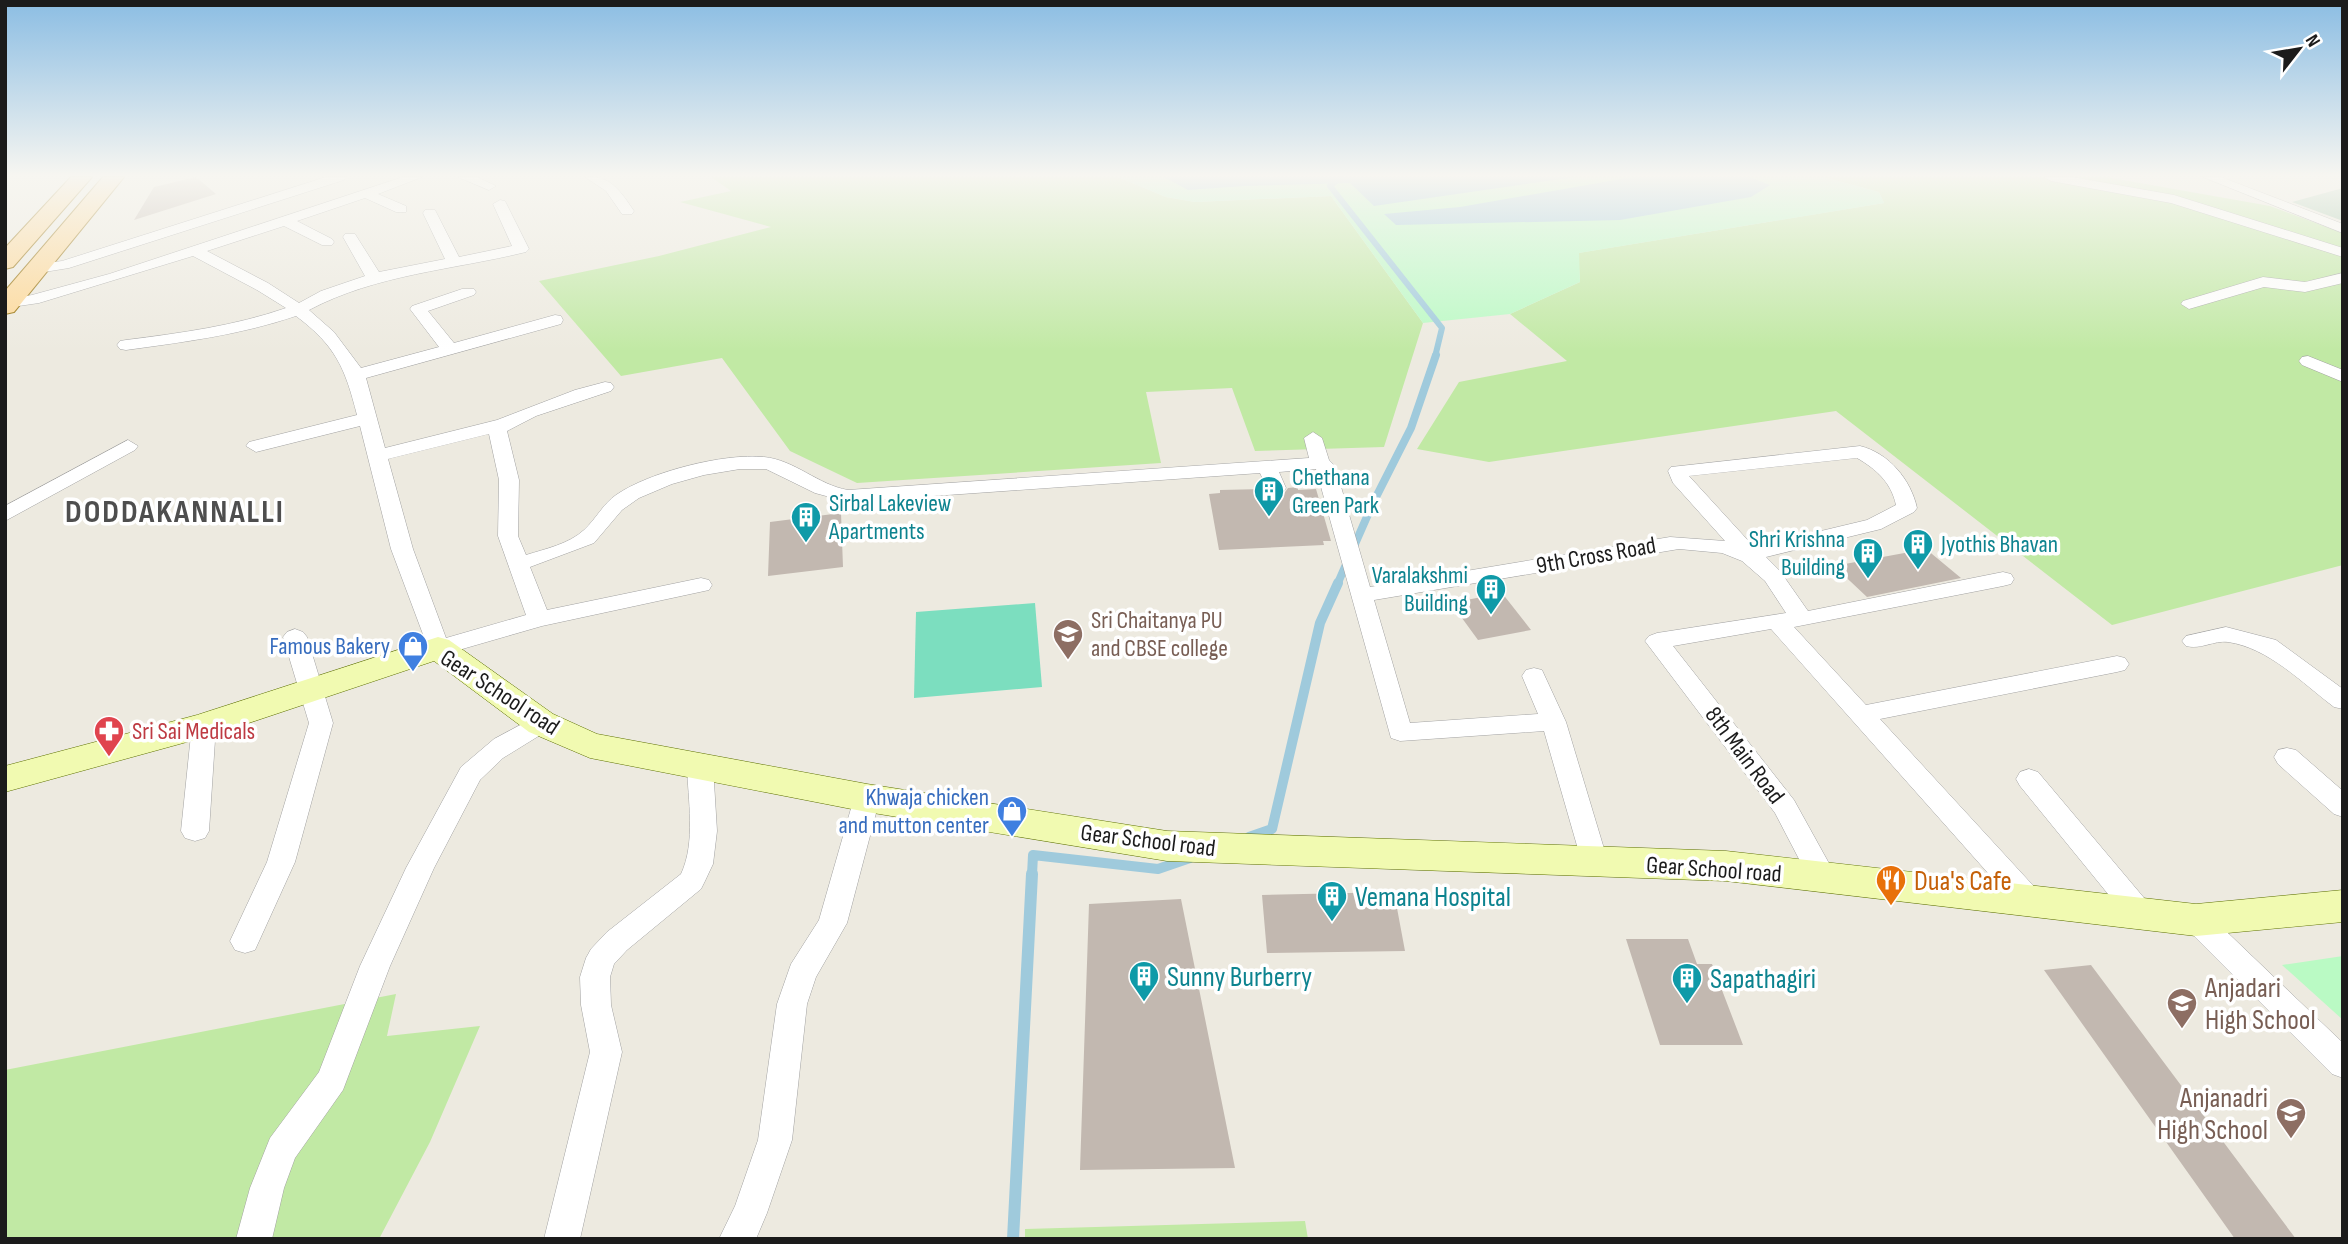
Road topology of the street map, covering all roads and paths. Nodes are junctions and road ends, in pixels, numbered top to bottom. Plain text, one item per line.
1 (27, 235) edge
2 (66, 235) edge
3 (158, 235) edge
4 (240, 235) edge
5 (313, 235) edge
6 (440, 235) edge
7 (514, 235) edge
8 (2287, 235) edge
9 (350, 237) dead end
10 (327, 242) dead end
11 (194, 251) junction
12 (2343, 253) edge
13 (9, 254) edge
14 (454, 263) junction
15 (38, 268) junction
16 (374, 278) junction
17 (2343, 278) edge
18 (468, 292) dead end
19 (2189, 304) dead end
20 (6, 306) edge
21 (297, 310) junction
22 (555, 320) dead end
23 (126, 345) dead end
24 (450, 349) junction
25 (2308, 362) dead end
26 (356, 375) junction
27 (2343, 377) edge
28 (605, 387) dead end
29 (368, 418) junction
30 (499, 425) junction
31 (1313, 438) dead end
32 (128, 446) dead end
33 (256, 446) dead end
34 (378, 456) junction
35 (1320, 463) junction
36 (1267, 465) junction
37 (1276, 488) dead end
38 (5, 515) edge
39 (1749, 555) junction
40 (519, 564) junction
41 (2003, 579) dead end
42 (701, 585) dead end
43 (1361, 595) junction
44 (539, 619) junction
45 (1802, 619) junction
46 (1776, 621) junction
47 (295, 637) dead end
48 (2194, 641) dead end
49 (438, 648) junction
50 (2117, 664) dead end
51 (1534, 676) dead end
52 (312, 690) junction
53 (2343, 701) edge
54 (1863, 714) junction
55 (1554, 722) junction
56 (541, 723) junction
57 (204, 725) junction
58 (2287, 757) dead end
59 (700, 766) junction
60 (2029, 779) dead end
61 (8, 783) edge
62 (867, 798) junction
63 (2343, 807) edge
64 (195, 831) dead end
65 (1594, 862) junction
66 (1822, 876) junction
67 (2029, 900) junction
68 (2343, 906) edge
69 (2140, 913) junction
70 (2196, 920) junction
71 (245, 941) dead end
72 (2343, 1064) edge
73 (254, 1239) edge
74 (562, 1239) edge
75 (737, 1239) edge

1 - 13 main road
2 - 15 main road
3 - 15 street
4 - 11 street
5 - 10 street
6 - 14 street
7 - 14 street
8 - 12 street
9 - 16 street
11 - 20 street
11 - 21 street
14 - 16 street
15 - 20 main road
16 - 21 street
17 - 19 street
18 - 24 street
21 - 23 street
21 - 26 street
22 - 24 street
24 - 26 street
25 - 27 street
26 - 29 street
28 - 30 street
29 - 33 street
29 - 34 street
30 - 34 street
30 - 40 street
31 - 35 street
32 - 38 street
34 - 49 street
35 - 36 street
35 - 43 street
36 - 37 street
36 - 40 street
39 - 39 street
39 - 43 street, 9th Cross Road
39 - 45 street
40 - 44 street
41 - 45 street
42 - 44 street
43 - 55 street
44 - 49 street
45 - 46 street
46 - 54 street
46 - 66 street, 8th Main Road
47 - 52 street
48 - 53 street
49 - 52 main road, Gear School road
49 - 56 main road, Gear School road
50 - 54 street
51 - 55 street
52 - 57 main road, Gear School road
52 - 71 street
54 - 67 street
55 - 65 street
56 - 59 main road, Gear School road
56 - 73 street
57 - 61 main road, Gear School road
57 - 64 street
58 - 63 street
59 - 62 main road, Gear School road
59 - 74 street
60 - 69 street
62 - 65 main road, Gear School road
62 - 75 street
65 - 66 main road, Gear School road
66 - 67 main road, Gear School road
67 - 69 main road, Gear School road
68 - 70 main road, Gear School road
69 - 70 main road, Gear School road
70 - 72 street

